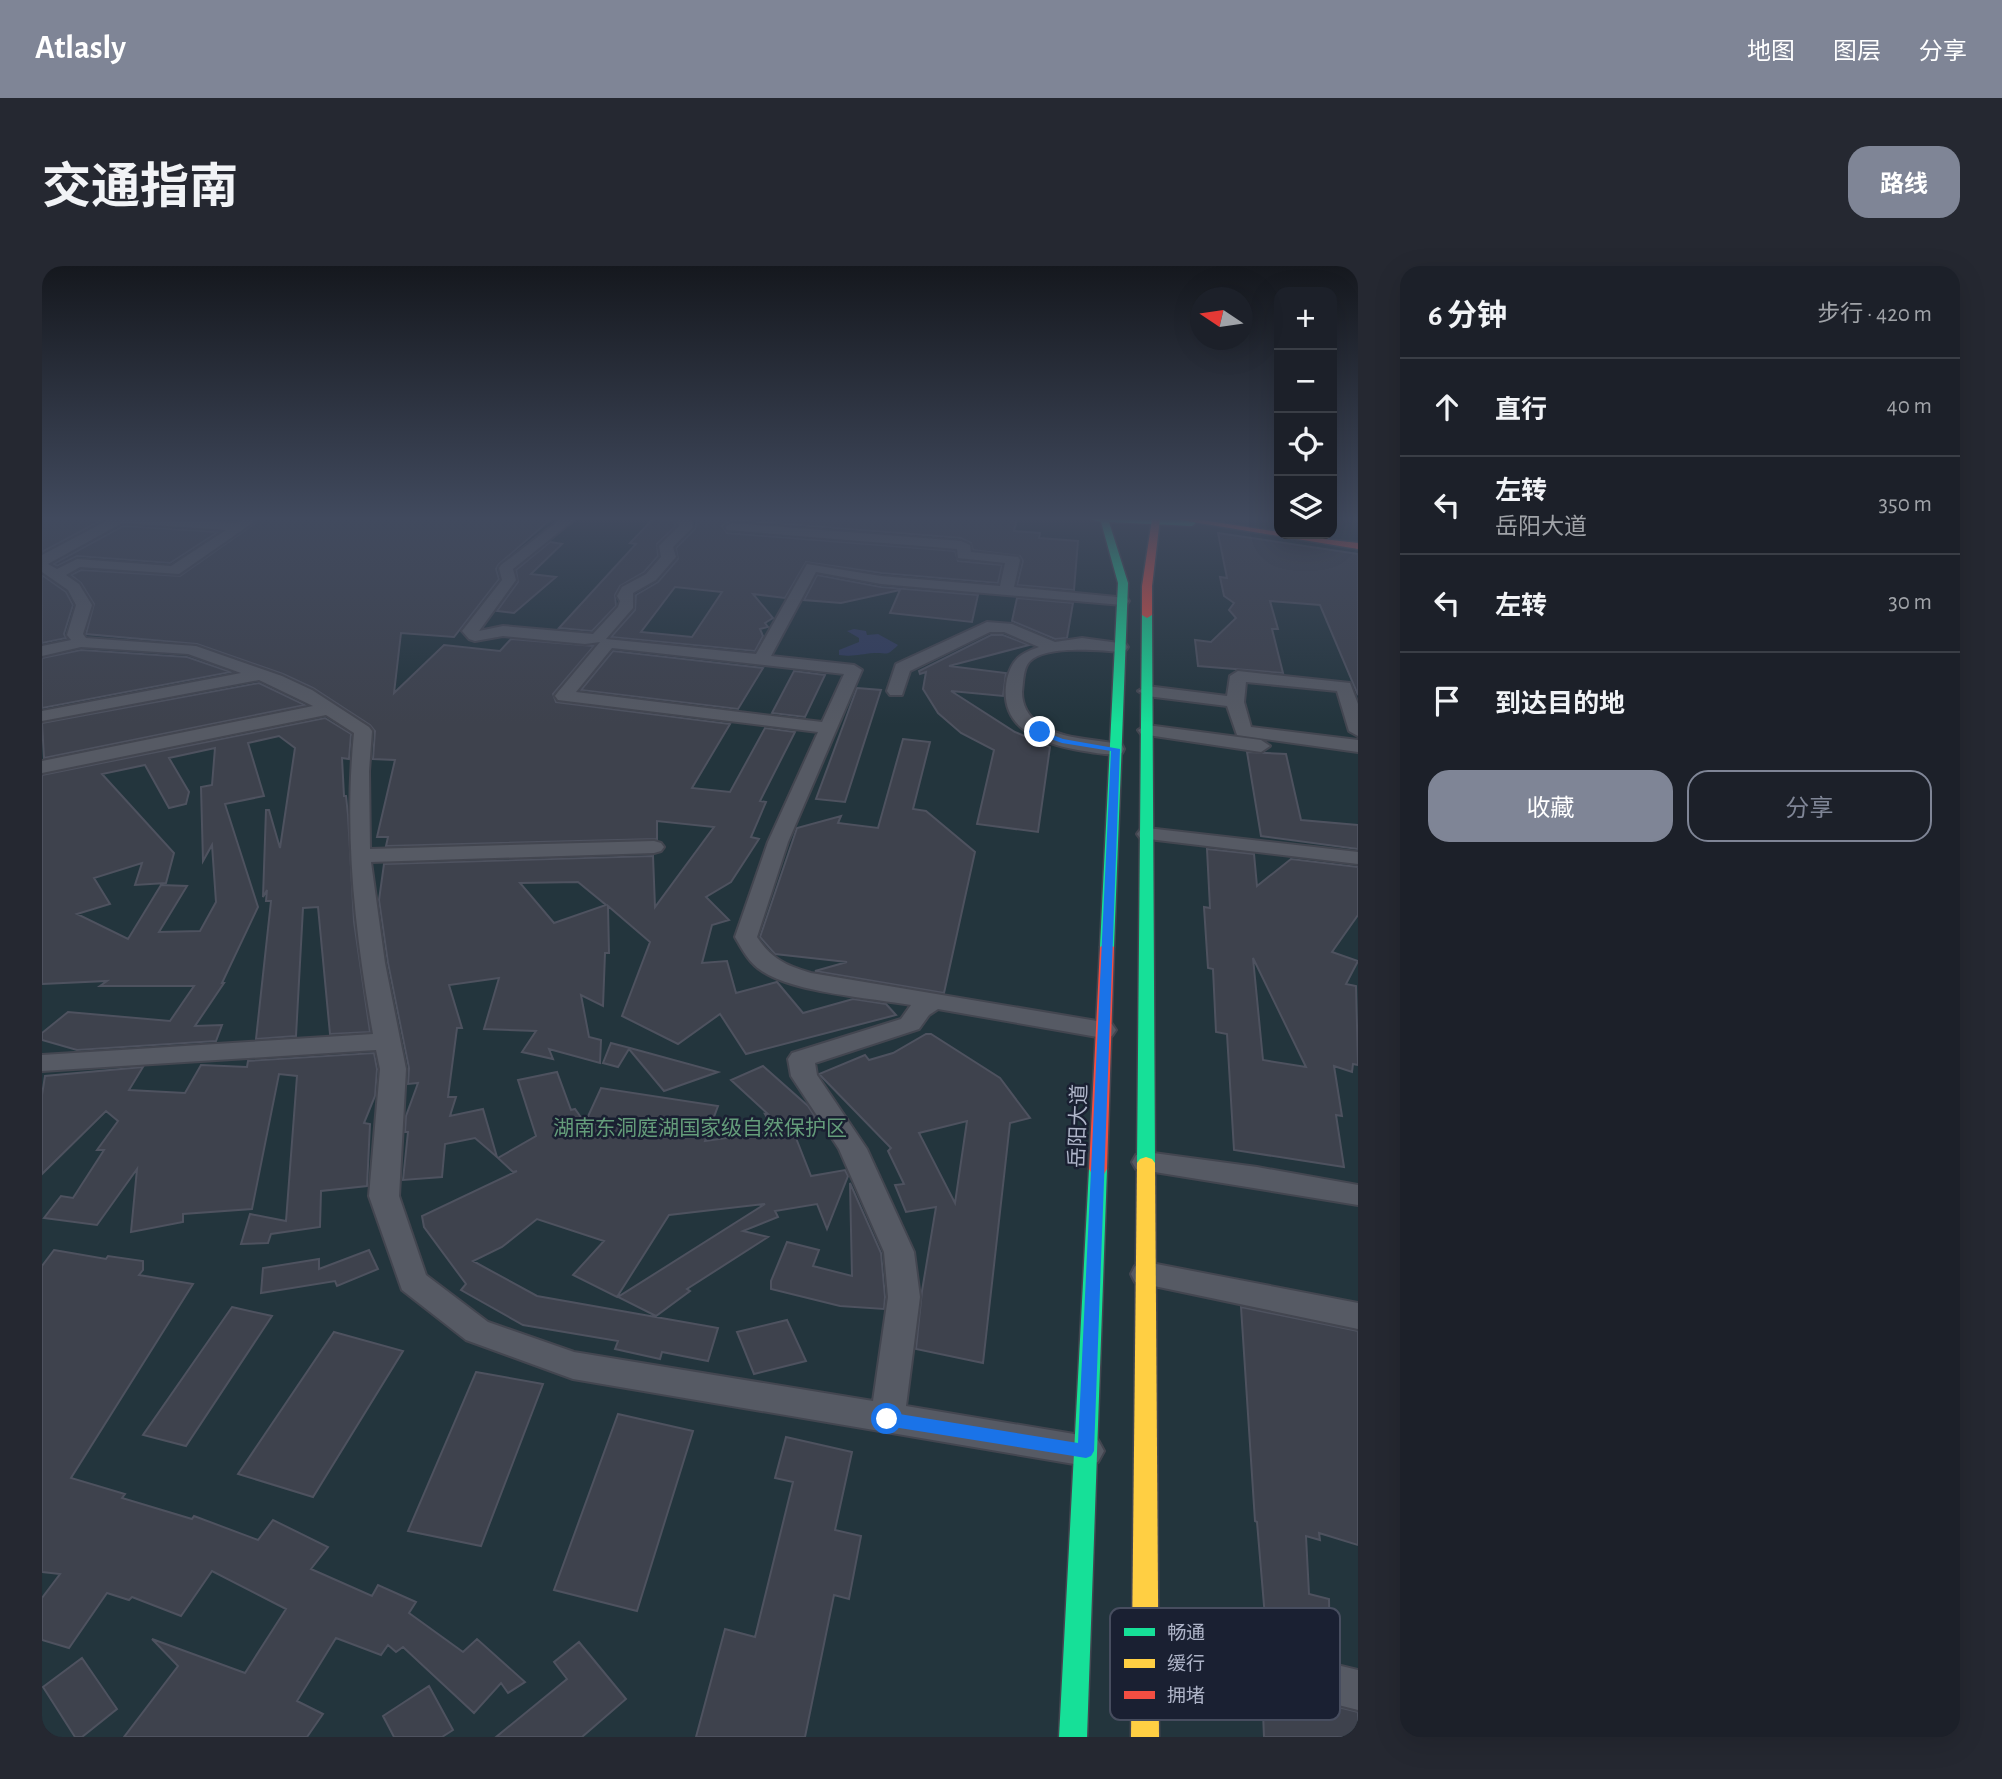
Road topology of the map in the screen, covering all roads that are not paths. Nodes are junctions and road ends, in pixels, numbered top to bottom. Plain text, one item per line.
1 (75, 588) edge
2 (503, 588) edge
3 (632, 588) edge
4 (801, 588) edge
5 (968, 588) edge
6 (1007, 588) edge
7 (1123, 588) edge
8 (1147, 588) edge
9 (1006, 591) junction
10 (1122, 601) junction
11 (603, 640) junction
12 (81, 642) junction
13 (1054, 647) junction
14 (1120, 647) junction
15 (42, 651) edge
16 (762, 658) junction
17 (259, 675) junction
18 (896, 691) dead end
19 (1147, 691) junction
20 (1235, 702) junction
21 (327, 709) junction
22 (42, 716) edge
23 (828, 728) junction
24 (1147, 730) junction
25 (1358, 731) edge
26 (1358, 746) edge
27 (1115, 749) junction
28 (1358, 760) edge
29 (42, 767) edge
30 (1147, 834) junction
31 (654, 847) dead end
32 (360, 856) junction
33 (1358, 858) edge
34 (933, 1002) junction
35 (1103, 1030) junction
36 (387, 1041) junction
37 (42, 1063) edge
38 (1146, 1162) junction
39 (1358, 1195) edge
40 (1146, 1274) junction
41 (1358, 1315) edge
42 (887, 1419) junction
43 (1086, 1451) junction
44 (1145, 1608) edge
45 (1340, 1686) edge
46 (1358, 1690) edge
47 (1073, 1737) edge

1 - 12 street
2 - 11 street
3 - 11 street
4 - 16 street
5 - 9 street
6 - 9 street
7 - 10 main road, 岳阳大道
8 - 19 main road
9 - 10 street
10 - 14 main road, 岳阳大道
11 - 16 street
11 - 23 street
12 - 15 street
12 - 17 street
13 - 14 street
13 - 18 street
13 - 27 street
14 - 27 main road, 岳阳大道
16 - 23 street
17 - 21 street
17 - 22 street
19 - 20 street
19 - 24 main road
20 - 25 street
20 - 26 street
21 - 29 street
21 - 32 street
23 - 34 street
24 - 28 street
24 - 30 main road
27 - 35 main road, 岳阳大道
30 - 33 street
30 - 38 main road
31 - 32 street
32 - 36 street
34 - 35 street
34 - 42 street
35 - 43 main road, 岳阳大道
36 - 37 street
36 - 42 street
38 - 39 street
38 - 40 main road
40 - 41 street
40 - 44 main road
42 - 43 street
43 - 47 main road, 岳阳大道
45 - 46 street

